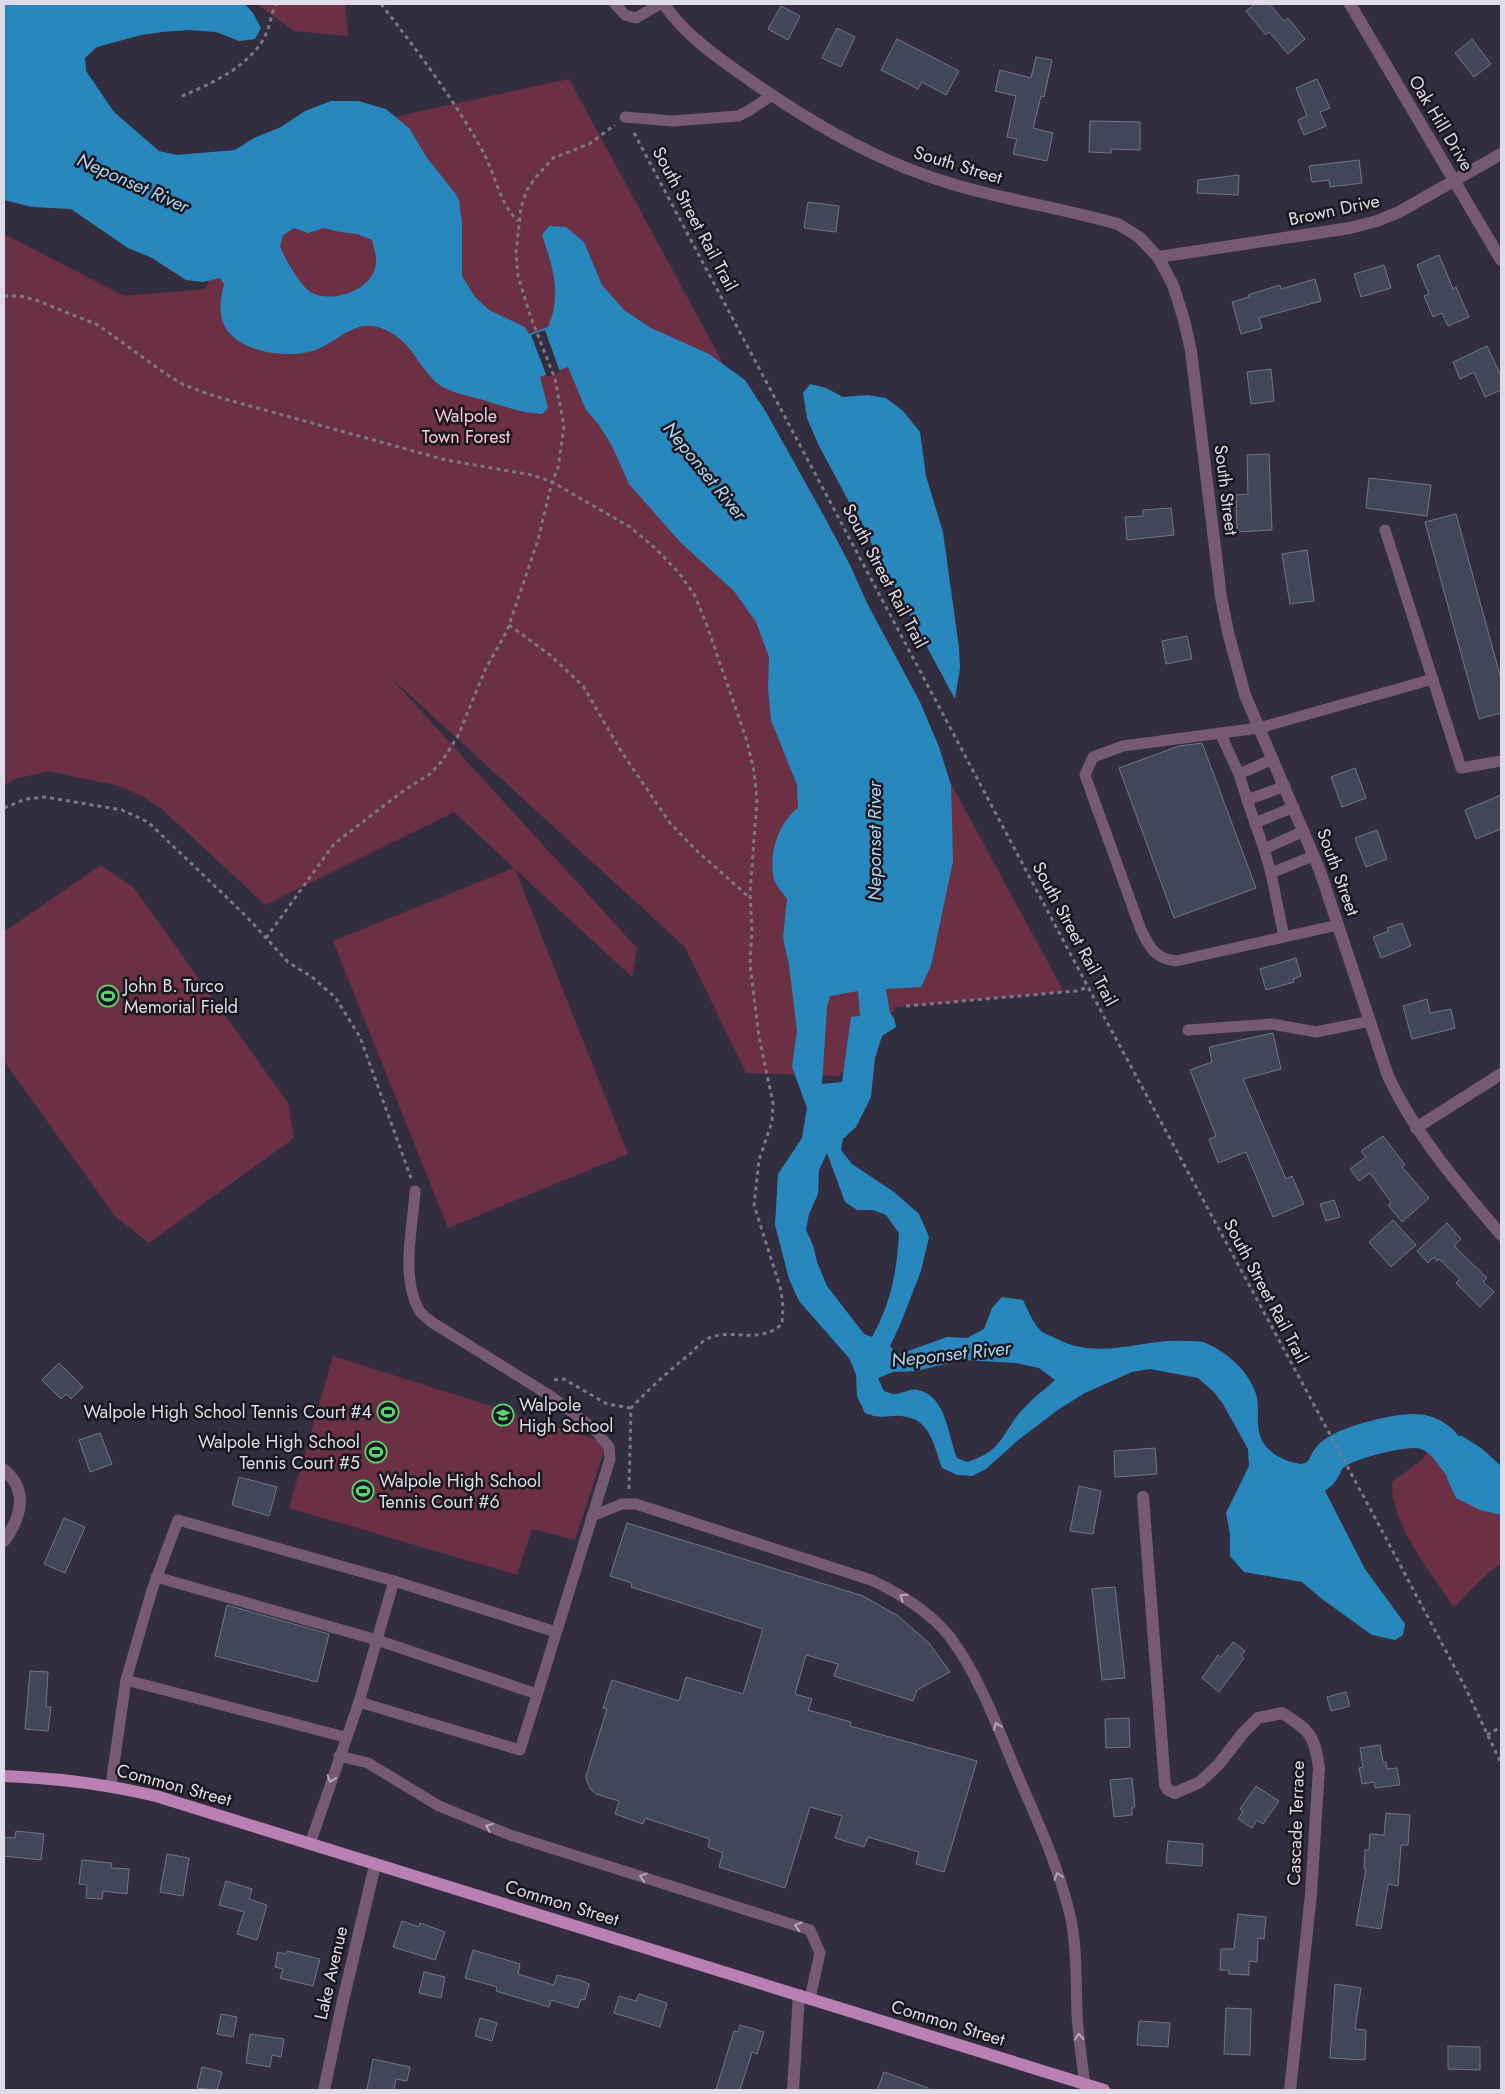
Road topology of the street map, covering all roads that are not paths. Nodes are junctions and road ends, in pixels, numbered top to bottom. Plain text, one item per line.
1 (615, 4) edge
2 (660, 4) edge
3 (664, 4) edge
4 (1350, 4) edge
5 (772, 95) junction
6 (625, 117) road end
7 (1501, 154) edge
8 (1455, 180) junction
9 (1158, 257) junction
10 (1501, 260) edge
11 (1385, 530) dead end
12 (1433, 679) junction
13 (1259, 728) junction
14 (1220, 733) junction
15 (1273, 759) junction
16 (1501, 761) edge
17 (1239, 774) junction
18 (1285, 786) junction
19 (1247, 800) junction
20 (1294, 807) junction
21 (1255, 823) junction
22 (1304, 831) junction
23 (1264, 849) junction
24 (1313, 856) junction
25 (1271, 873) junction
26 (1338, 926) junction
27 (1284, 937) junction
28 (1370, 1021) junction
29 (1188, 1030) dead end
30 (1501, 1074) edge
31 (1416, 1128) junction
32 (415, 1191) road end
33 (1501, 1235) edge
34 (4, 1470) edge
35 (1143, 1497) dead end
36 (592, 1516) junction
37 (4, 1541) edge
38 (156, 1577) junction
39 (394, 1581) junction
40 (556, 1632) junction
41 (377, 1640) junction
42 (126, 1680) junction
43 (537, 1694) junction
44 (358, 1702) junction
45 (345, 1737) junction
46 (339, 1756) junction
47 (4, 1776) edge
48 (111, 1785) junction
49 (310, 1844) junction
50 (376, 1864) junction
51 (804, 1996) junction
52 (1085, 2088) edge
53 (324, 2090) edge
54 (793, 2090) edge
55 (1104, 2090) edge
56 (1290, 2090) edge

1 - 2 lane
3 - 5 street, South Street
4 - 8 street, Oak Hill Drive
5 - 6 lane
5 - 9 street, South Street
7 - 8 street, Brown Drive
8 - 9 street, Brown Drive
8 - 10 street, Oak Hill Drive
9 - 13 street, South Street
11 - 12 lane
12 - 13 lane
12 - 16 lane
13 - 14 lane
13 - 15 street, South Street
14 - 17 lane
14 - 27 lane
15 - 17 lane
15 - 18 street, South Street
17 - 19 lane
18 - 19 lane
18 - 20 street, South Street
19 - 21 lane
20 - 21 lane
20 - 22 street, South Street
21 - 23 lane
22 - 23 lane
22 - 24 street, South Street
23 - 25 lane
24 - 25 lane
24 - 26 street, South Street
25 - 27 lane
26 - 27 lane
26 - 28 street, South Street
28 - 29 lane
28 - 31 street, South Street
30 - 31 street
31 - 33 street, South Street
32 - 36 lane
34 - 37 street
35 - 56 street, Cascade Terrace
36 - 40 lane
52 -> 36 lane
38 - 39 lane
38 - 41 lane
38 - 42 lane
39 - 40 lane
39 - 41 lane
40 - 43 lane
41 - 43 lane
41 - 44 lane
42 - 45 lane
42 - 48 lane
43 - 44 lane
44 - 45 lane
45 - 46 lane
46 -> 49 lane
51 -> 46 lane
47 - 48 main road, Common Street
48 - 49 main road, Common Street
49 - 50 main road, Common Street
50 - 51 main road, Common Street
50 - 53 street, Lake Avenue
51 - 52 main road, Common Street
51 - 54 street
52 - 55 main road, Common Street

